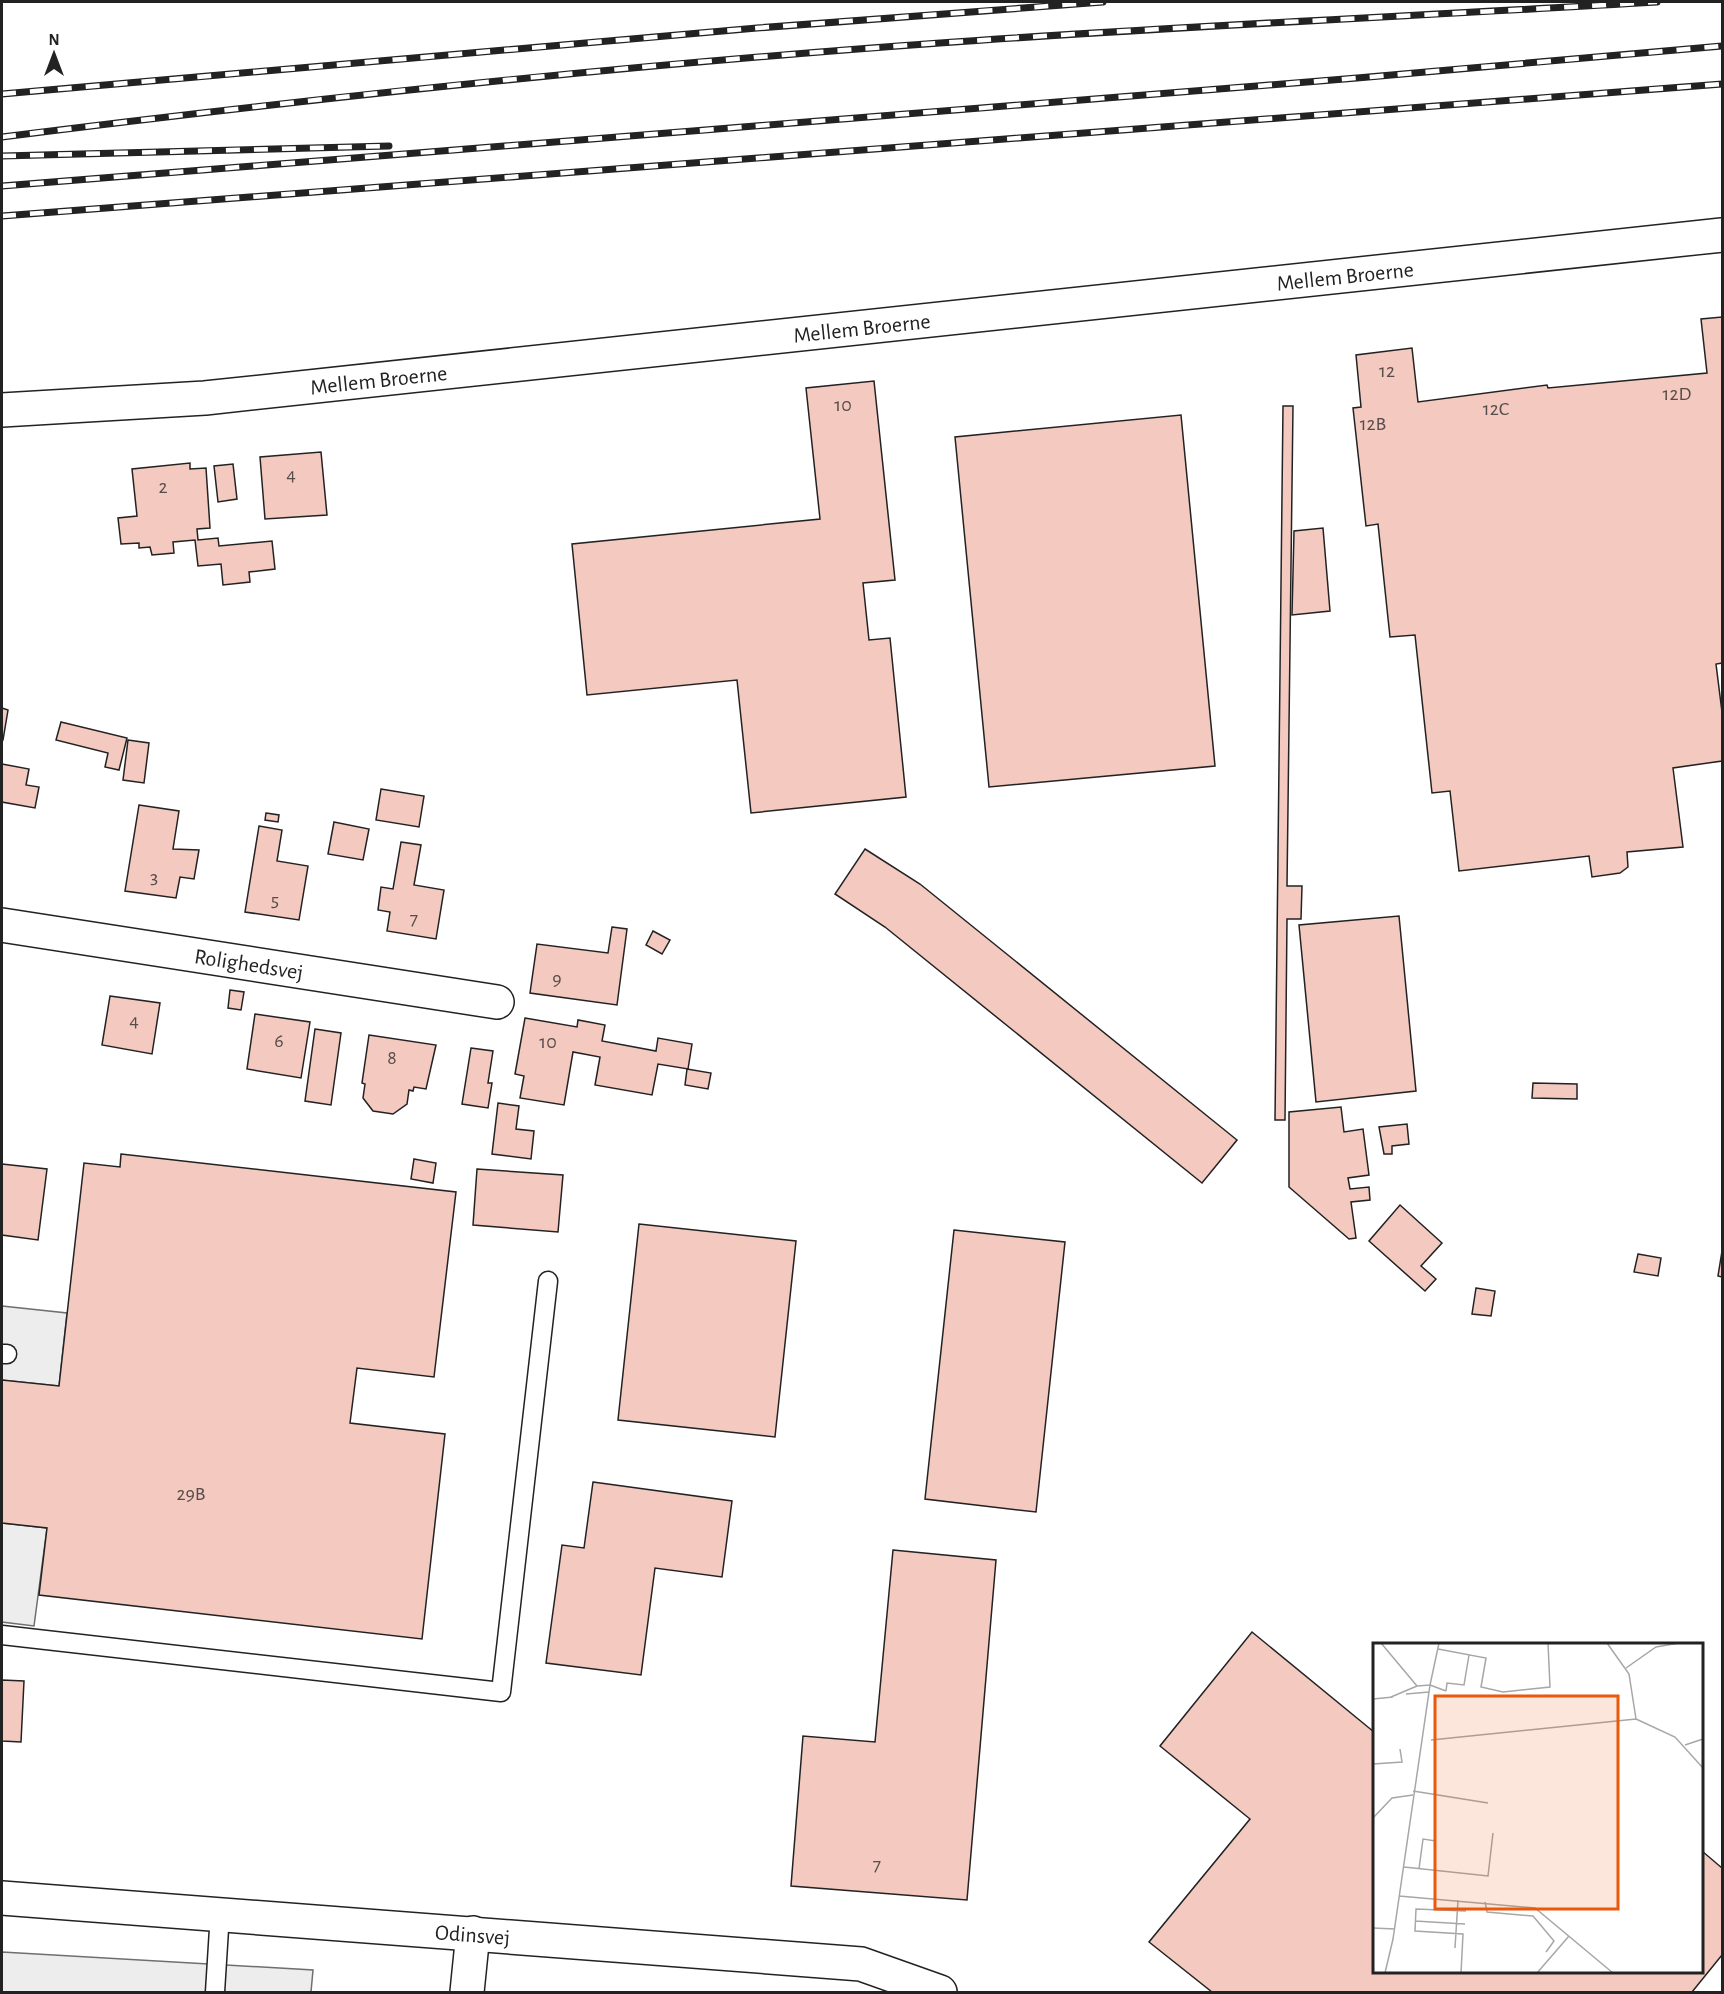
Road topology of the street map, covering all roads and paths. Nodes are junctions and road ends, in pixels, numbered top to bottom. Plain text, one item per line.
1 (1722, 235) edge
2 (2, 410) edge
3 (2, 925) edge
4 (497, 1002) dead end
5 (548, 1281) dead end
6 (2, 1635) edge
7 (2, 1898) edge
8 (220, 1913) junction
9 (473, 1933) junction
10 (215, 1992) edge
11 (467, 1992) edge
12 (940, 1992) edge

1 - 2 street, Mellem Broerne
3 - 4 street, Rolighedsvej
5 - 6 lane
7 - 8 street, Odinsvej
8 - 9 street, Odinsvej
8 - 10 lane
9 - 11 street
9 - 12 street, Odinsvej

